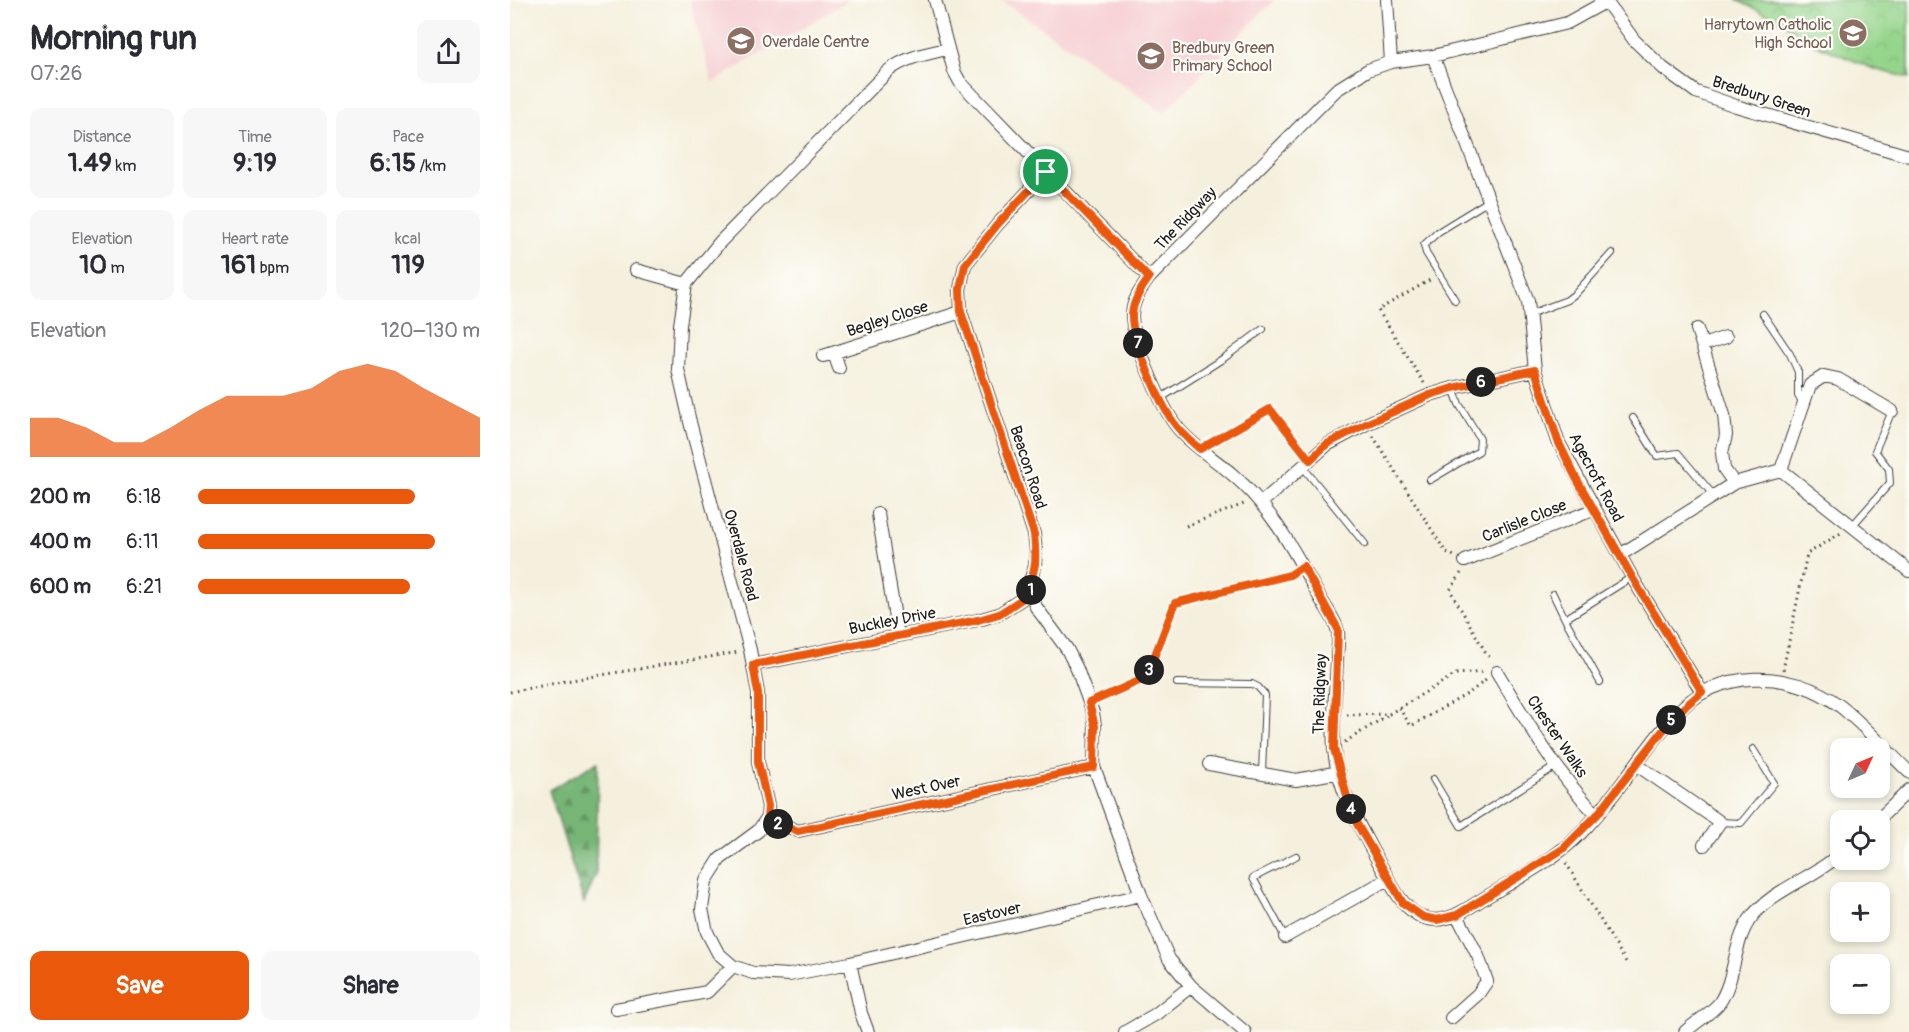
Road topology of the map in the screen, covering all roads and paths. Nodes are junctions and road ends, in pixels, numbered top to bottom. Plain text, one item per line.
1 (935, 0) edge
2 (1387, 0) edge
3 (1605, 1) edge
4 (947, 49) junction
5 (1433, 56) junction
6 (1391, 63) junction
7 (1909, 156) edge
8 (1046, 172) junction
9 (1490, 200) junction
10 (1612, 253) dead end
11 (636, 270) dead end
12 (1439, 274) junction
13 (1149, 278) junction
14 (686, 284) junction
15 (1455, 300) dead end
16 (961, 312) junction
17 (1530, 314) junction
18 (1764, 314) dead end
19 (1263, 329) dead end
20 (1697, 329) dead end
21 (1726, 337) dead end
22 (1702, 345) junction
23 (839, 368) dead end
24 (1535, 370) junction
25 (1426, 388) dead end
26 (1453, 388) junction
27 (1161, 398) junction
28 (1804, 403) junction
29 (1892, 411) joint
30 (1633, 418) dead end
31 (1366, 424) junction
32 (1200, 449) junction
33 (1306, 463) junction
34 (1781, 470) junction
35 (1431, 480) dead end
36 (1734, 483) junction
37 (1714, 496) junction
38 (1259, 501) junction
39 (1594, 509) junction
40 (878, 514) dead end
41 (1186, 526) dead end
42 (1852, 526) junction
43 (1365, 544) dead end
44 (1620, 555) junction
45 (1465, 561) junction
46 (1303, 566) junction
47 (1909, 571) edge
48 (1632, 577) junction
49 (1031, 593) junction
50 (1553, 594) dead end
51 (1565, 619) junction
52 (897, 636) junction
53 (750, 650) junction
54 (753, 665) junction
55 (1497, 672) junction
56 (1781, 680) junction
57 (1600, 682) dead end
58 (1177, 683) dead end
59 (510, 692) edge
60 (1702, 692) junction
61 (1089, 703) junction
62 (1399, 708) junction
63 (1389, 714) junction
64 (1335, 716) junction
65 (1334, 749) junction
66 (1753, 749) dead end
67 (1209, 764) dead end
68 (1637, 765) junction
69 (1556, 766) junction
70 (1094, 767) junction
71 (1339, 772) junction
72 (1909, 772) edge
73 (1262, 775) junction
74 (1433, 779) dead end
75 (1909, 790) edge
76 (1888, 810) edge
77 (1597, 815) junction
78 (767, 818) junction
79 (1720, 822) junction
80 (1704, 845) dead end
81 (1566, 846) junction
82 (1296, 856) dead end
83 (1830, 863) edge
84 (1388, 879) junction
85 (1141, 896) junction
86 (1457, 915) junction
87 (1285, 937) joint
88 (1626, 962) dead end
89 (850, 963) junction
90 (733, 966) junction
91 (1191, 986) junction
92 (616, 1009) dead end
93 (1451, 1018) dead end
94 (868, 1032) edge
95 (1125, 1032) edge
96 (1245, 1032) edge
97 (1685, 1032) edge

1 - 4 street
2 - 6 street
3 - 5 street, The Ridgway
3 - 7 street, Bredbury Green
4 - 8 street
4 - 14 street
5 - 6 street, The Ridgway
5 - 9 street, Agecroft Road
6 - 13 street, The Ridgway
8 - 13 street
8 - 16 street, Beacon Road
9 - 12 lane
9 - 17 street, Agecroft Road
10 - 17 lane
11 - 14 street
12 - 15 lane
12 - 25 path
13 - 27 street, The Ridgway
14 - 53 street, Overdale Road
16 - 23 street, Begley Close
16 - 49 street, Beacon Road
17 - 24 street, Agecroft Road
18 - 28 lane
19 - 27 lane
20 - 22 street
21 - 22 street
22 - 36 street
24 - 26 street
24 - 39 street, Agecroft Road
26 - 31 street
26 - 35 lane
27 - 32 street, The Ridgway
28 - 29 street
28 - 34 street
29 - 42 lane
30 - 37 lane
31 - 33 street
31 - 45 path
32 - 33 path
32 - 38 street, The Ridgway
33 - 38 street
33 - 43 lane
34 - 36 street
34 - 42 street
36 - 37 street
37 - 44 street
38 - 41 path
38 - 46 street, The Ridgway
39 - 44 street, Agecroft Road
39 - 45 street, Carlisle Close
40 - 52 street
42 - 47 street
42 - 56 path
44 - 48 street, Agecroft Road
45 - 55 path
46 - 61 path
46 - 64 street, The Ridgway
48 - 51 lane
48 - 60 street, Agecroft Road
49 - 52 street, Buckley Drive
49 - 61 street
50 - 51 lane
51 - 57 lane
52 - 54 street, Buckley Drive
53 - 54 street, Overdale Road
53 - 59 path
54 - 78 street, Overdale Road
55 - 62 path
55 - 62 path
55 - 69 street, Chester Walks
56 - 60 street, The Ridgway
56 - 72 street, The Ridgway
58 - 73 lane
60 - 68 street, The Ridgway
61 - 70 street
62 - 63 path
63 - 64 path
63 - 65 path
64 - 65 street, The Ridgway
65 - 71 street, The Ridgway
66 - 79 lane
67 - 73 street
68 - 77 street, The Ridgway
68 - 79 street
69 - 74 lane
69 - 77 street, Chester Walks
70 - 78 street, West Over
70 - 85 street
71 - 73 street
71 - 84 street, The Ridgway
75 - 76 street
77 - 81 street, The Ridgway
78 - 90 street
79 - 80 street
81 - 86 street, The Ridgway
81 - 88 path
82 - 87 lane
83 - 97 street
84 - 86 street, The Ridgway
84 - 87 street
85 - 89 street, Eastover
85 - 91 street
86 - 93 street
89 - 90 street
89 - 94 street
90 - 92 street
91 - 95 street
91 - 96 street

